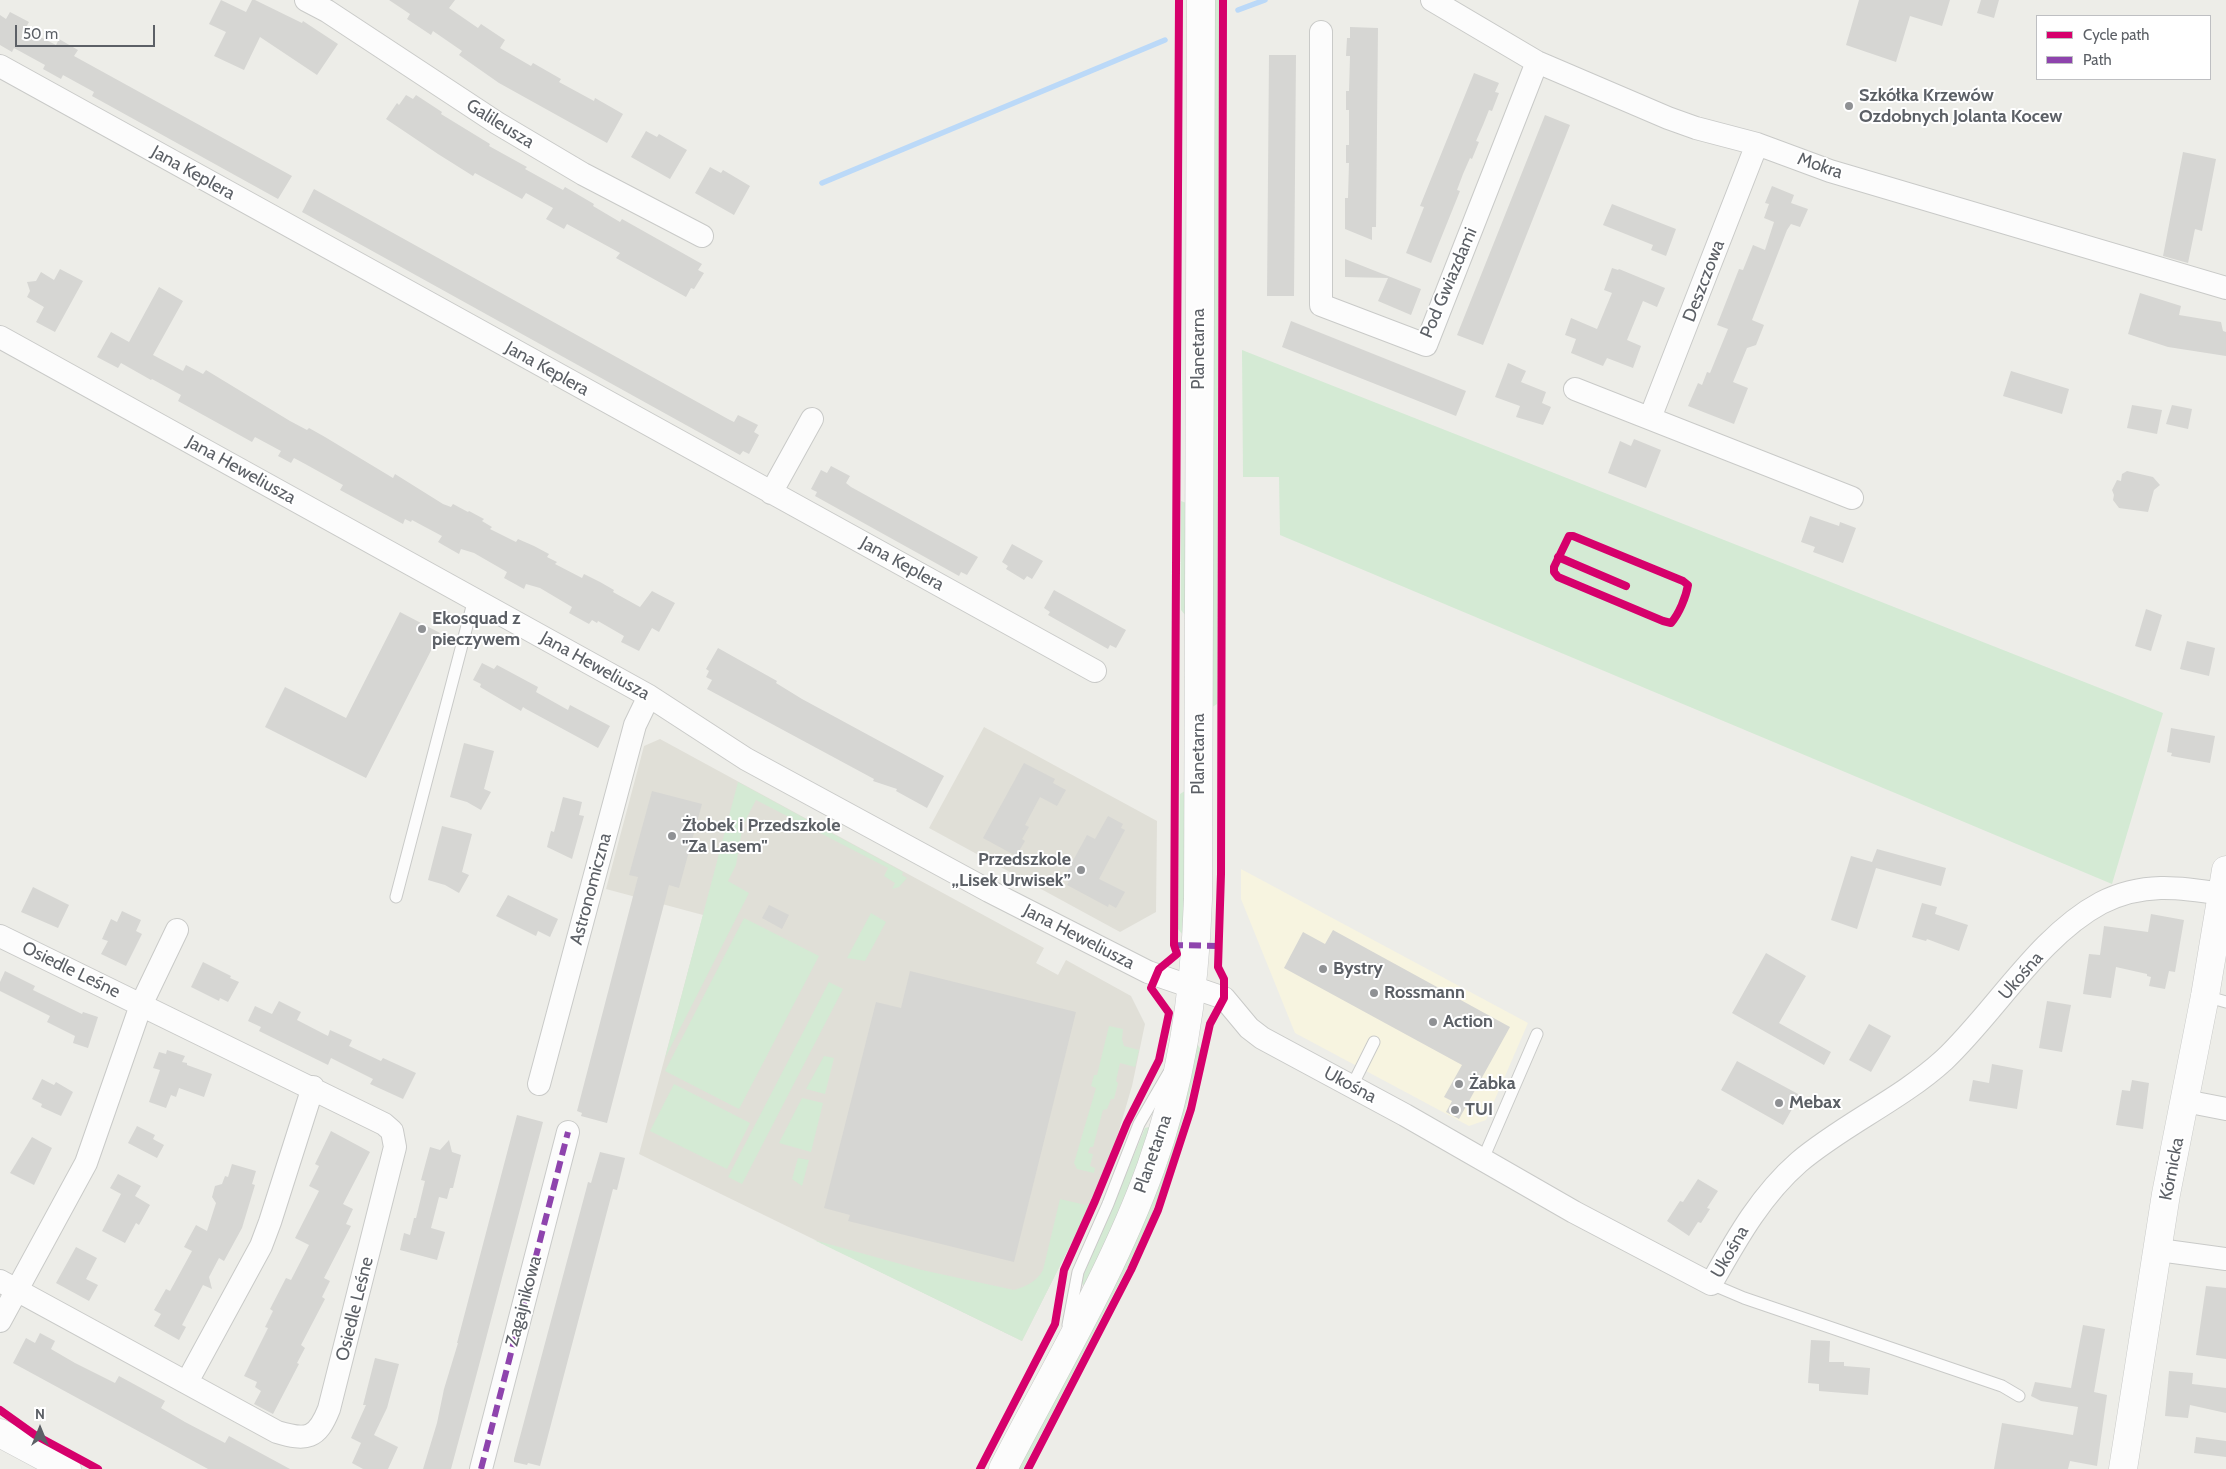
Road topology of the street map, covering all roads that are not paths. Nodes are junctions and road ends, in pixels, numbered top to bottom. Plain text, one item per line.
1 (306, 0) edge
2 (1201, 0) edge
3 (1432, 0) edge
4 (1321, 32) dead end
5 (1537, 62) junction
6 (0, 66) edge
7 (1758, 144) junction
8 (702, 236) dead end
9 (2226, 288) edge
10 (0, 337) edge
11 (1575, 389) dead end
12 (1650, 418) junction
13 (812, 419) dead end
14 (772, 493) junction
15 (1852, 498) dead end
16 (474, 599) junction
17 (1096, 671) dead end
18 (649, 696) junction
19 (2224, 882) edge
20 (396, 897) dead end
21 (178, 930) dead end
22 (0, 936) edge
23 (1192, 989) junction
24 (2215, 999) edge
25 (142, 1005) junction
26 (1537, 1034) dead end
27 (1374, 1042) dead end
28 (539, 1084) dead end
29 (1352, 1086) junction
30 (313, 1087) junction
31 (2185, 1101) junction
32 (2226, 1109) edge
33 (568, 1132) dead end
34 (1483, 1159) junction
35 (2159, 1250) junction
36 (2226, 1259) edge
37 (1711, 1284) junction
38 (8, 1285) edge
39 (0, 1321) edge
40 (187, 1382) junction
41 (2019, 1396) dead end
42 (0, 1433) edge
43 (67, 1469) edge
44 (481, 1469) edge
45 (1003, 1469) edge
46 (2123, 1469) edge

1 - 8 street, Galileusza
2 - 23 street, Planetarna
3 - 5 street, Mokra
4 - 5 street, Pod Gwiazdami
5 - 7 street, Mokra
6 - 14 street, Jana Keplera
7 - 9 street, Mokra
7 - 12 street, Deszczowa
10 - 16 street, Jana Heweliusza
11 - 12 street
12 - 15 street
13 - 14 street
14 - 17 street, Jana Keplera
16 - 18 street, Jana Heweliusza
16 - 20 lane
18 - 23 street, Jana Heweliusza
18 - 28 street, Astronomiczna
19 - 24 street, Kórnicka
19 - 37 street, Ukośna
21 - 25 street, Osiedle Leśne
22 - 25 street, Osiedle Leśne
23 - 29 street, Ukośna
23 - 45 street, Planetarna
24 - 31 street, Kórnicka
25 - 30 street, Osiedle Leśne
25 - 38 street, Osiedle Leśne
26 - 34 lane
27 - 29 lane
29 - 34 street, Ukośna
30 - 40 street
30 - 40 street, Osiedle Leśne
31 - 32 street
31 - 35 street, Kórnicka
33 - 44 street, Zagajnikowa
34 - 37 street, Ukośna
35 - 36 street
35 - 46 street, Kórnicka
37 - 41 lane
38 - 39 street, Osiedle Leśne
38 - 40 street, Osiedle Leśne
42 - 43 street

